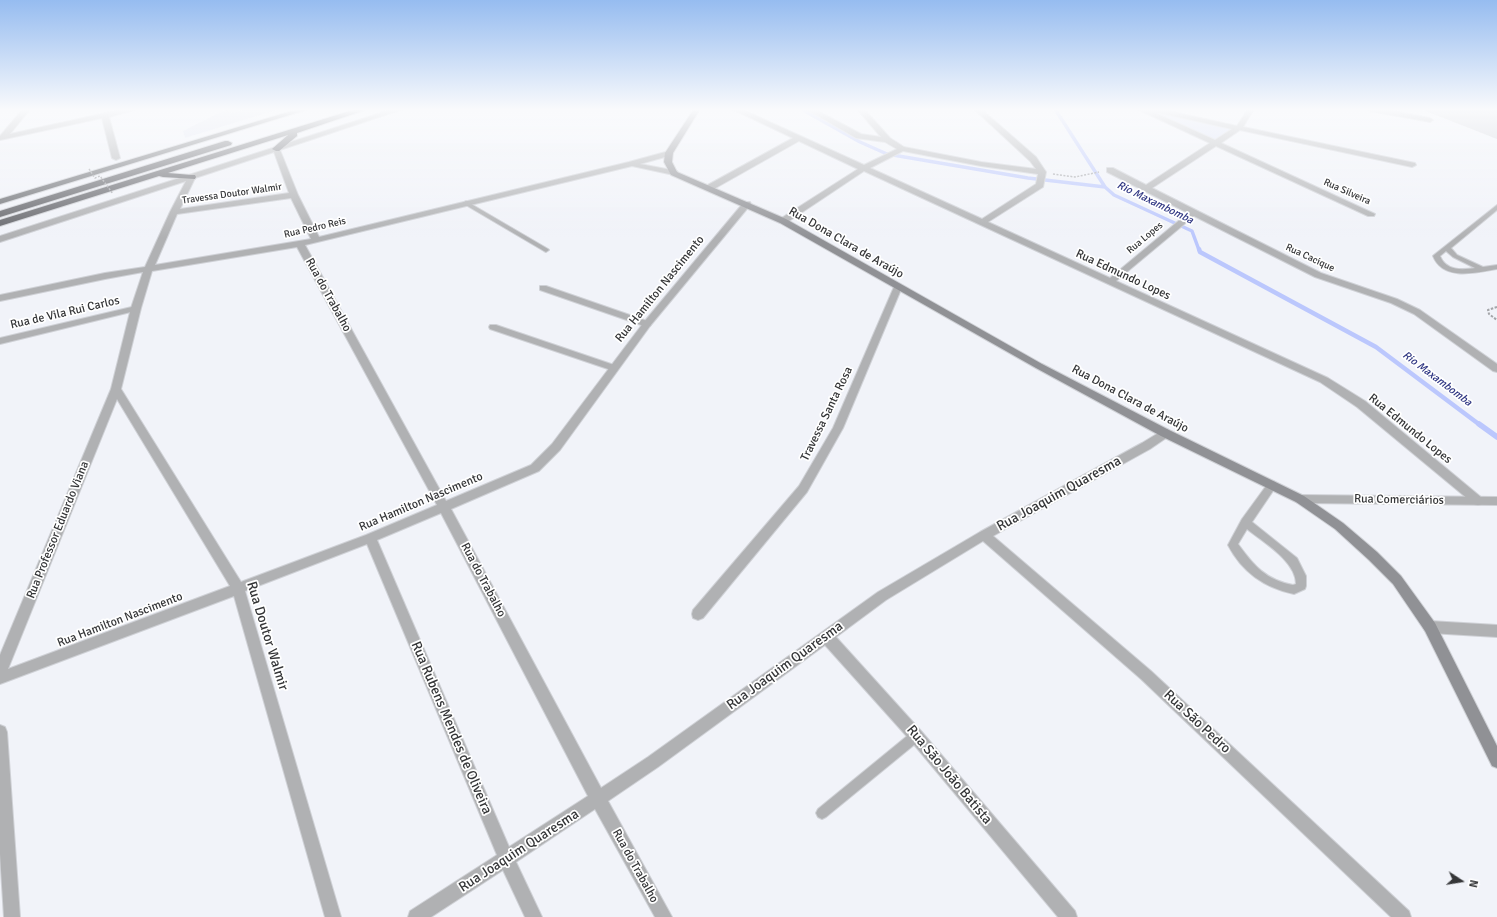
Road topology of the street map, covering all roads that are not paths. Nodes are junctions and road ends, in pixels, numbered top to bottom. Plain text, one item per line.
1 (114, 152) edge
2 (165, 152) edge
3 (200, 152) edge
4 (229, 152) edge
5 (265, 152) edge
6 (277, 152) edge
7 (774, 152) edge
8 (829, 152) edge
9 (896, 152) edge
10 (917, 152) edge
11 (1025, 152) edge
12 (1204, 152) edge
13 (1233, 152) edge
14 (1352, 152) edge
15 (669, 153) joint
16 (116, 158) dead end
17 (631, 164) junction
18 (1412, 165) dead end
19 (864, 168) junction
20 (1106, 171) road end
21 (674, 173) junction
22 (1042, 174) junction
23 (155, 175) junction
24 (192, 177) junction
25 (709, 188) junction
26 (1147, 188) junction
27 (294, 195) junction
28 (0, 202) edge
29 (466, 203) junction
30 (747, 204) junction
31 (1497, 207) edge
32 (174, 212) junction
33 (1195, 212) junction
34 (0, 214) edge
35 (1371, 214) dead end
36 (783, 221) junction
37 (0, 223) edge
38 (982, 223) junction
39 (0, 239) edge
40 (316, 240) junction
41 (300, 244) junction
42 (1446, 247) junction
43 (546, 250) dead end
44 (1497, 267) edge
45 (149, 268) junction
46 (1483, 269) junction
47 (1110, 282) junction
48 (898, 287) junction
49 (543, 288) dead end
50 (0, 298) edge
51 (136, 308) junction
52 (647, 324) junction
53 (493, 327) dead end
54 (0, 340) edge
55 (614, 368) junction
56 (1497, 369) edge
57 (116, 389) junction
58 (1165, 433) junction
59 (1272, 485) junction
60 (1300, 499) junction
61 (1478, 501) junction
62 (1497, 501) edge
63 (444, 507) junction
64 (1246, 522) junction
65 (984, 535) junction
66 (370, 538) junction
67 (238, 588) junction
68 (698, 614) dead end
69 (1430, 627) junction
70 (1497, 631) edge
71 (826, 636) junction
72 (0, 671) edge
73 (0, 678) edge
74 (0, 732) edge
75 (916, 736) junction
76 (1497, 761) edge
77 (598, 799) junction
78 (2, 802) edge
79 (822, 813) dead end
80 (506, 859) junction
81 (12, 917) edge
82 (333, 917) edge
83 (416, 917) edge
84 (534, 917) edge
85 (664, 917) edge
86 (1069, 917) edge
87 (1403, 917) edge

1 - 16 street
2 - 28 highway
3 - 34 highway
4 - 23 highway
5 - 24 street
6 - 27 street, Rua do Trabalho
7 - 25 street
8 - 19 street, Rua Edmundo Lopes
9 - 19 street
10 - 22 street
11 - 22 street
12 - 26 street
13 - 35 street, Rua Silveira
14 - 18 street
15 - 17 street, Rua Pedro Reis
15 - 21 main road
17 - 21 street, Rua Pedro Reis
17 - 29 street, Rua Pedro Reis
19 - 36 street
19 - 38 street, Rua Edmundo Lopes
20 - 26 street, Rua Cacique
21 - 25 main road, Rua Dona Clara de Araújo
22 - 38 street
23 - 24 highway
23 - 37 highway
24 - 32 street, Rua Professor Eduardo Viana
24 - 39 street
25 - 30 main road, Rua Dona Clara de Araújo
26 - 33 street, Rua Cacique
27 - 32 street, Travessa Doutor Walmir
27 - 40 street, Rua do Trabalho
29 - 40 street, Rua Pedro Reis
29 - 43 lane
30 - 36 main road, Rua Dona Clara de Araújo
30 - 52 street, Rua Hamilton Nascimento
31 - 42 lane
32 - 45 street, Rua Professor Eduardo Viana
33 - 47 street, Rua Lopes
33 - 56 street, Rua Cacique
36 - 48 main road, Rua Dona Clara de Araújo
38 - 47 street, Rua Edmundo Lopes
40 - 41 street, Rua Pedro Reis
41 - 45 street, Rua Pedro Reis
41 - 63 street, Rua do Trabalho
42 - 46 lane
42 - 46 lane
44 - 46 lane
45 - 50 street, Rua Pedro Reis
45 - 51 street, Rua Professor Eduardo Viana
47 - 61 street, Rua Edmundo Lopes
48 - 58 main road, Rua Dona Clara de Araújo
48 - 68 street, Travessa Santa Rosa
49 - 52 lane
51 - 54 lane, Rua de Vila Rui Carlos
51 - 57 street, Rua Professor Eduardo Viana
52 - 55 street, Rua Hamilton Nascimento
53 - 55 lane
55 - 63 street, Rua Hamilton Nascimento
57 - 67 street, Rua Doutor Walmir
57 - 72 street, Rua Professor Eduardo Viana
58 - 59 main road, Rua Dona Clara de Araújo
58 - 65 street, Rua Joaquim Quaresma
59 - 60 main road, Rua Dona Clara de Araújo
59 - 64 lane
60 - 61 street, Rua Comerciários
60 - 69 main road, Rua Dona Clara de Araújo
61 - 62 street, Rua Comerciários
63 - 66 street, Rua Hamilton Nascimento
63 - 77 street, Rua do Trabalho
64 - 64 lane
65 - 71 street, Rua Joaquim Quaresma
65 - 87 street, Rua São Pedro
66 - 67 street, Rua Hamilton Nascimento
66 - 80 street, Rua Rubens Mendes de Oliveira
67 - 73 street, Rua Hamilton Nascimento
67 - 82 street, Rua Doutor Walmir
69 - 70 street
69 - 76 main road, Rua Dona Clara de Araújo
71 - 75 street, Rua São João Batista
71 - 77 street, Rua Joaquim Quaresma
74 - 78 street
75 - 79 lane
75 - 86 street, Rua São João Batista
77 - 80 street, Rua Joaquim Quaresma
77 - 85 street, Rua do Trabalho
78 - 81 street
80 - 83 street, Rua Joaquim Quaresma
80 - 84 street, Rua Rubens Mendes de Oliveira

